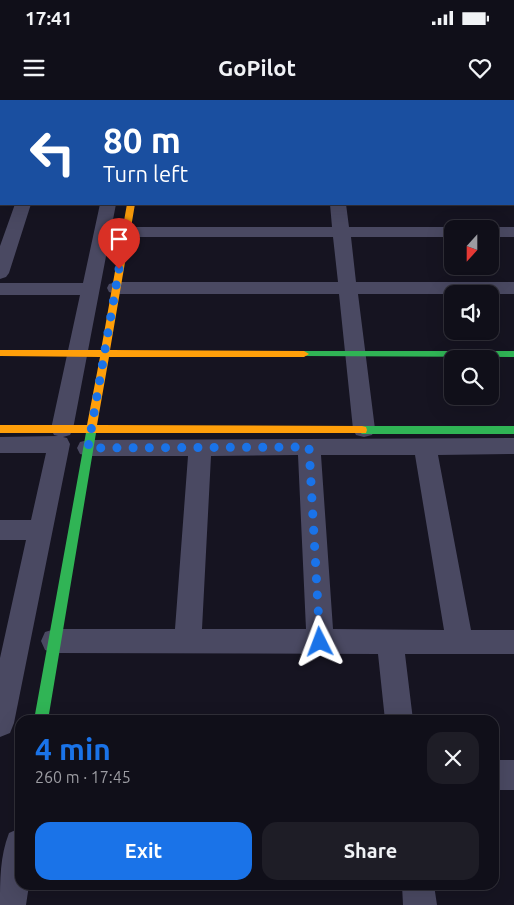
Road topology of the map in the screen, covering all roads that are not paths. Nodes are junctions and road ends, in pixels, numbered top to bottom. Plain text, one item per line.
1 (23, 205) edge
2 (108, 205) edge
3 (131, 205) edge
4 (338, 205) edge
5 (126, 232) junction
6 (341, 232) junction
7 (444, 232) edge
8 (499, 232) edge
9 (514, 232) edge
10 (0, 273) edge
11 (116, 288) junction
12 (348, 288) junction
13 (514, 288) edge
14 (0, 289) edge
15 (91, 289) junction
16 (0, 353) edge
17 (78, 353) junction
18 (105, 353) junction
19 (356, 354) junction
20 (514, 354) edge
21 (0, 429) edge
22 (62, 429) junction
23 (364, 429) junction
24 (514, 430) edge
25 (90, 439) junction
26 (0, 445) edge
27 (424, 446) junction
28 (514, 446) edge
29 (200, 447) junction
30 (309, 447) junction
31 (0, 530) edge
32 (41, 530) junction
33 (9, 639) edge
34 (55, 641) junction
35 (188, 641) junction
36 (320, 642) junction
37 (390, 642) junction
38 (460, 642) junction
39 (514, 642) edge
40 (43, 715) edge
41 (398, 715) edge
42 (0, 723) edge
43 (499, 775) edge
44 (514, 775) edge
45 (15, 872) edge
46 (418, 890) edge
47 (9, 905) edge
48 (420, 905) edge

1 - 10 street
2 - 15 street
3 - 5 street
4 - 6 street
5 - 6 street
5 - 11 street
6 - 7 street
6 - 12 street
8 - 9 street
11 - 12 street
11 - 18 street
12 - 13 street
12 - 19 street
14 - 15 street
15 - 17 street
16 - 17 street
17 - 18 street
17 - 22 street
18 - 19 street
18 - 25 street
19 - 20 street
19 - 23 street
21 - 22 street
22 - 25 street
23 - 24 street
23 - 25 street
25 - 29 street
25 - 34 street
26 - 32 street
27 - 28 street
27 - 30 street
27 - 38 street
29 - 30 street
29 - 35 street
30 - 36 street
31 - 32 street
32 - 33 street
33 - 42 street
34 - 35 street
34 - 40 street
35 - 36 street
36 - 37 street
37 - 38 street
37 - 41 street
38 - 39 street
43 - 44 street
45 - 47 street
46 - 48 street

